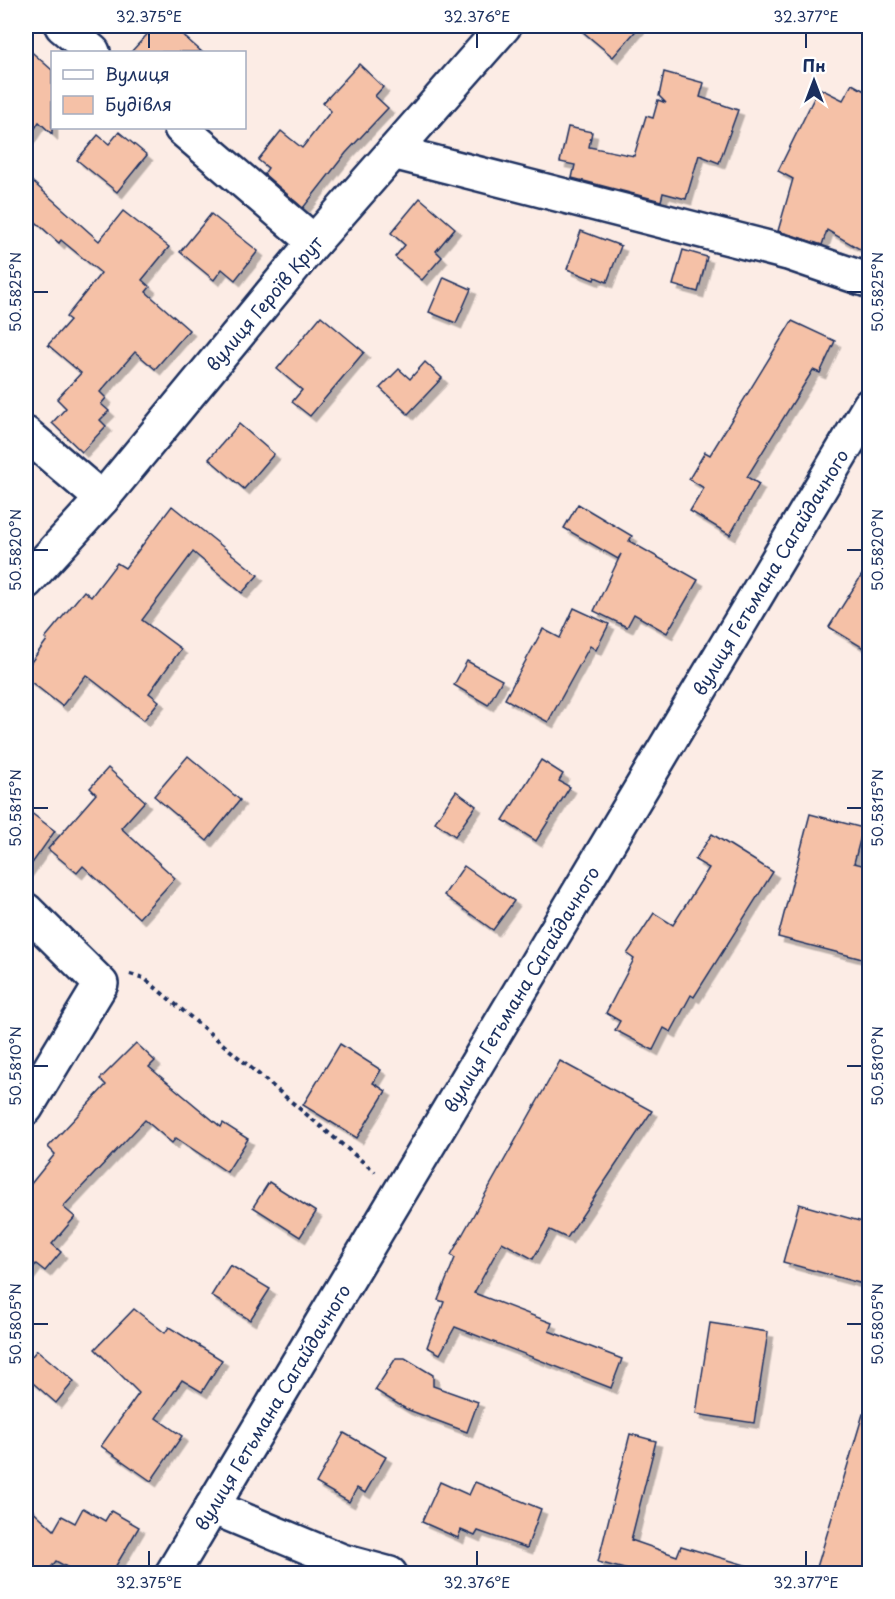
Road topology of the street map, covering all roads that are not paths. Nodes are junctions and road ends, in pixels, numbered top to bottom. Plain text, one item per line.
1 (62, 26) edge
2 (504, 26) edge
3 (92, 51) edge
4 (182, 129) edge
5 (393, 152) junction
6 (314, 242) junction
7 (870, 281) edge
8 (870, 405) edge
9 (26, 435) edge
10 (102, 498) junction
11 (26, 582) edge
12 (26, 910) edge
13 (26, 1108) edge
14 (212, 1507) junction
15 (172, 1574) edge
16 (390, 1574) edge

1 - 3 street
2 - 5 street, вулиця Героїв Крут
4 - 6 street
5 - 6 street, вулиця Героїв Крут
5 - 7 street
6 - 10 street, вулиця Героїв Крут
8 - 14 street, вулиця Гетьмана Сагайдачного
9 - 10 street
10 - 11 street, вулиця Героїв Крут
12 - 13 street
14 - 15 street, вулиця Гетьмана Сагайдачного
14 - 16 street

